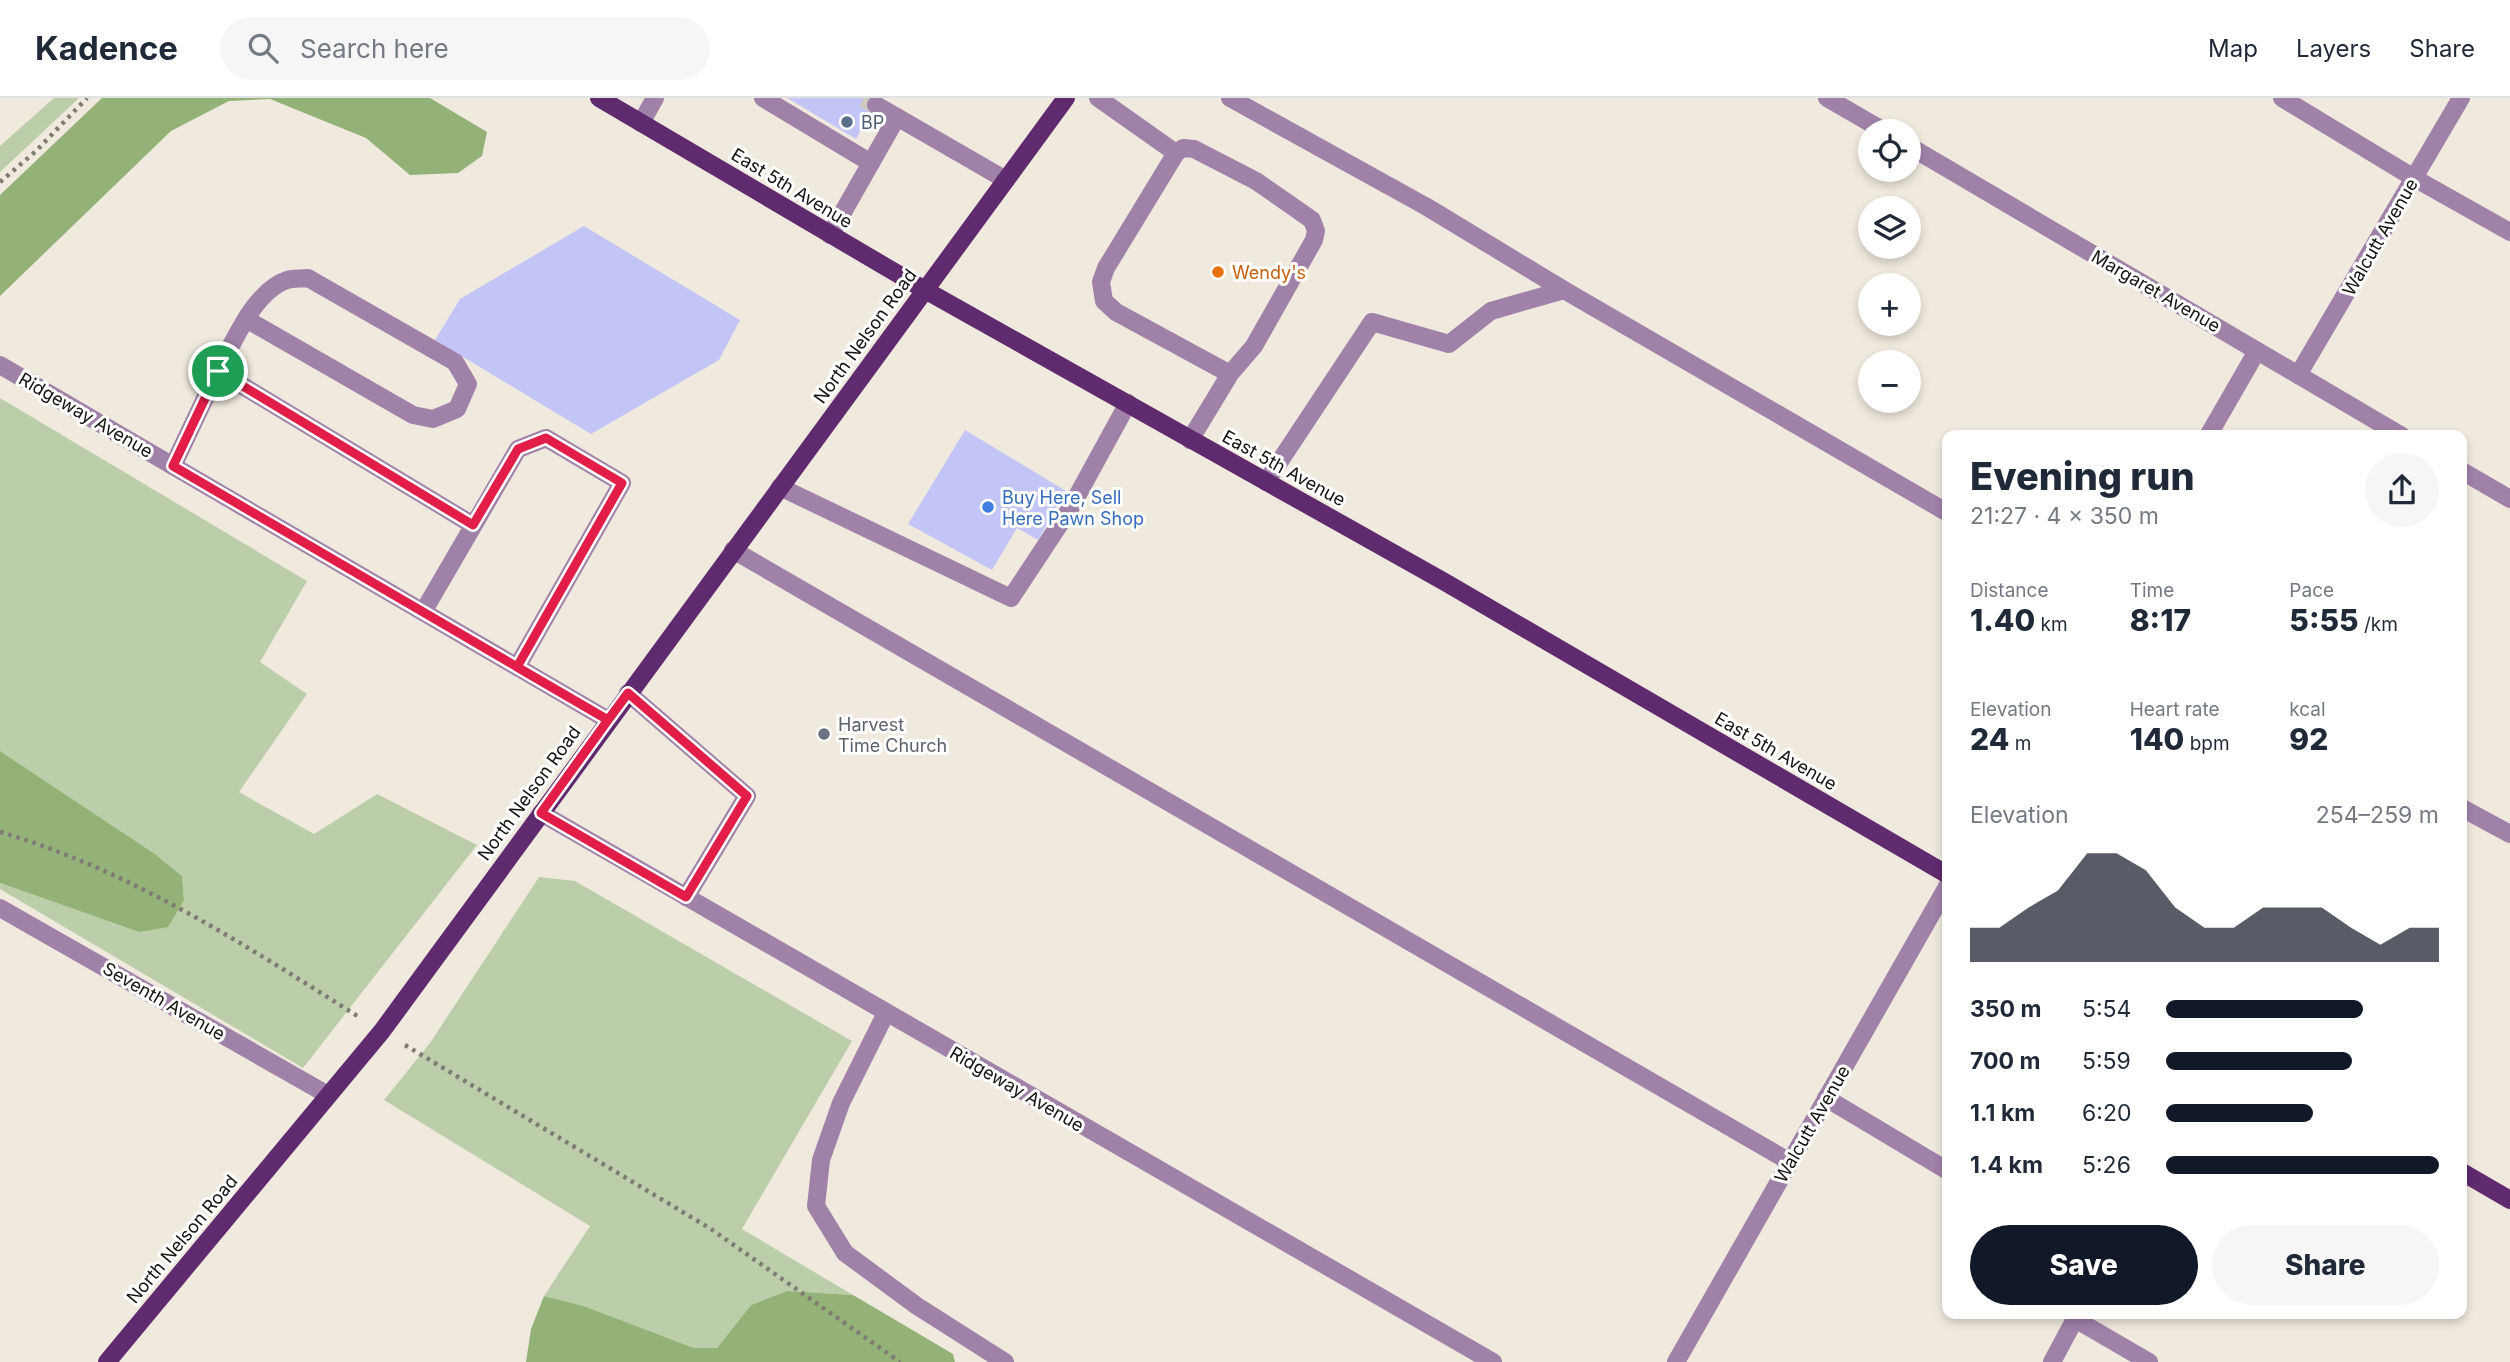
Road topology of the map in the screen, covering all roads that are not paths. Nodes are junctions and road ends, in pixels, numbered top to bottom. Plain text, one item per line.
1 (599, 98) edge
2 (655, 98) edge
3 (762, 98) edge
4 (1066, 98) edge
5 (1098, 98) edge
6 (1230, 98) edge
7 (1827, 98) edge
8 (2282, 98) edge
9 (2461, 98) edge
10 (876, 105) tunnel mouth
11 (897, 117) junction
12 (1863, 119) edge
13 (641, 123) junction
14 (1176, 153) junction
15 (1921, 153) edge
16 (871, 163) junction
17 (2414, 178) junction
18 (1006, 180) junction
19 (2510, 232) edge
20 (830, 235) junction
21 (925, 290) junction
22 (1564, 290) junction
23 (246, 319) junction
24 (2257, 351) junction
25 (0, 365) edge
26 (1235, 368) junction
27 (218, 371) junction
28 (2298, 375) junction
29 (1128, 403) junction
30 (2211, 430) edge
31 (2392, 430) edge
32 (1191, 440) junction
33 (173, 466) junction
34 (2467, 474) edge
35 (1266, 482) junction
36 (780, 486) junction
37 (2510, 499) edge
38 (1942, 510) edge
39 (473, 525) junction
40 (733, 550) junction
41 (423, 612) junction
42 (517, 667) junction
43 (628, 693) junction
44 (608, 720) junction
45 (2467, 811) edge
46 (541, 813) junction
47 (2510, 834) edge
48 (1942, 872) edge
49 (1942, 895) edge
50 (686, 897) junction
51 (0, 908) edge
52 (886, 1013) junction
53 (328, 1095) junction
54 (1826, 1098) junction
55 (1790, 1163) junction
56 (1942, 1167) edge
57 (2467, 1175) edge
58 (2510, 1200) edge
59 (2075, 1319) edge
60 (2079, 1319) edge
61 (107, 1362) edge
62 (1005, 1362) edge
63 (1493, 1362) edge
64 (1676, 1362) edge
65 (2052, 1362) edge
66 (2149, 1362) edge

1 - 13 main road, East 5th Avenue
2 - 13 street
3 - 16 street
4 - 18 main road, North Nelson Road
5 - 14 street
6 - 22 street
7 - 12 street
8 - 17 street
9 - 17 street, Walcutt Avenue
10 - 11 street
11 - 16 street
11 - 18 street
13 - 20 main road, East 5th Avenue
14 - 26 street
14 - 26 street
15 - 24 street, Margaret Avenue
16 - 20 street
17 - 19 street
17 - 28 street, Walcutt Avenue
18 - 21 main road, North Nelson Road
20 - 21 main road, East 5th Avenue
21 - 29 main road, East 5th Avenue
21 - 36 main road, North Nelson Road
22 - 35 street
22 - 38 street
23 - 23 street
23 - 27 street
24 - 28 street, Margaret Avenue
24 - 30 street
25 - 33 street, Ridgeway Avenue
26 - 32 street
27 - 33 street
27 - 39 street
28 - 31 street, Margaret Avenue
29 - 32 main road, East 5th Avenue
29 - 36 street
32 - 35 main road, East 5th Avenue
33 - 41 street, Ridgeway Avenue
34 - 37 street
35 - 48 main road, East 5th Avenue
36 - 40 main road, North Nelson Road
39 - 41 street
39 - 42 street
40 - 43 main road, North Nelson Road
40 - 55 street
41 - 42 street, Ridgeway Avenue
42 - 44 street, Ridgeway Avenue
43 - 44 main road, North Nelson Road
43 - 50 street
44 - 46 main road, North Nelson Road
45 - 47 street
46 - 50 street, Ridgeway Avenue
46 - 53 main road, North Nelson Road
49 - 54 street, Walcutt Avenue
50 - 52 street, Ridgeway Avenue
51 - 53 street, Seventh Avenue
52 - 62 street
52 - 63 street, Ridgeway Avenue
53 - 61 main road, North Nelson Road
54 - 55 street, Walcutt Avenue
54 - 56 street
55 - 64 street, Walcutt Avenue
57 - 58 main road
59 - 65 street
60 - 66 street

